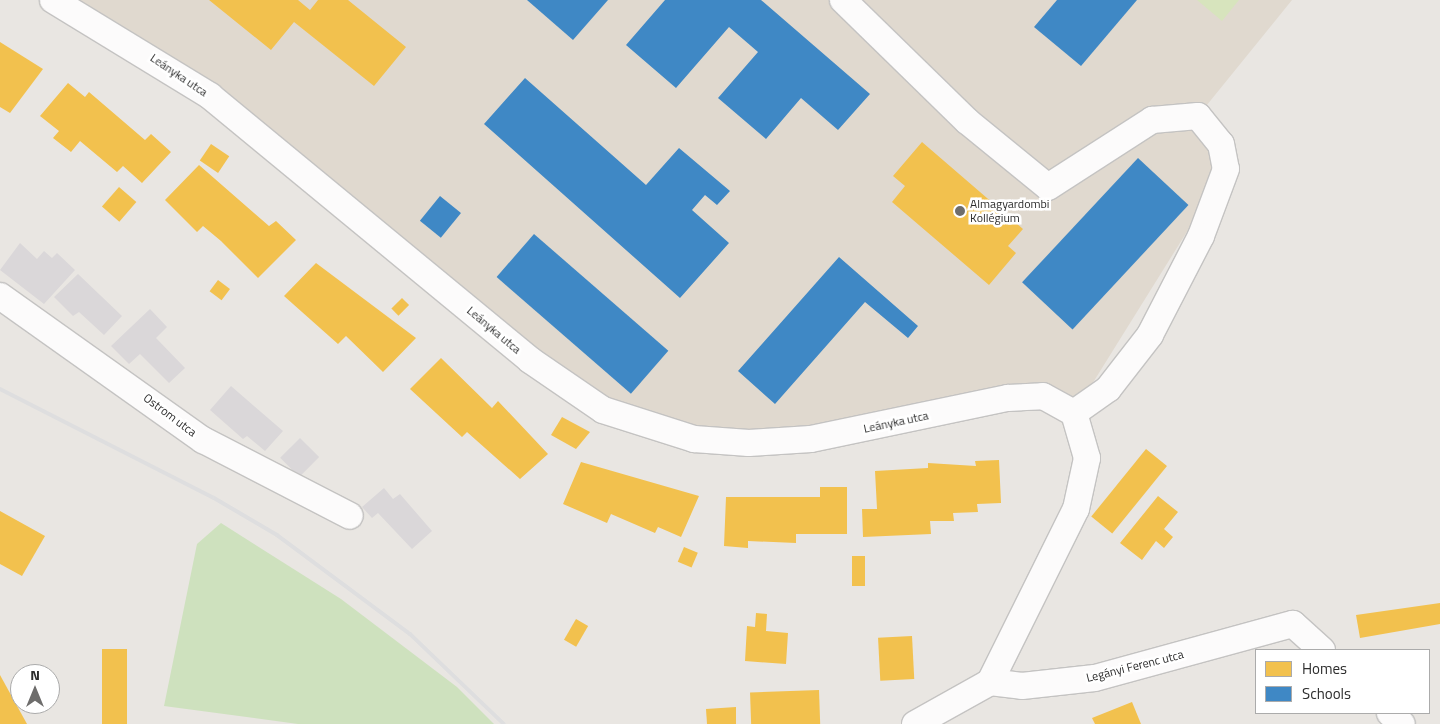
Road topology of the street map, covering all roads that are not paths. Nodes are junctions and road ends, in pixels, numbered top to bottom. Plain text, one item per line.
1 (53, 0) edge
2 (843, 0) edge
3 (0, 296) edge
4 (1074, 413) junction
5 (350, 516) dead end
6 (1321, 649) edge
7 (990, 682) junction
8 (1391, 714) edge
9 (915, 724) edge
10 (1402, 724) edge

1 - 4 street, Leányka utca
2 - 4 street
3 - 5 street, Ostrom utca
4 - 7 street
6 - 7 street, Legányi Ferenc utca
7 - 9 street
8 - 10 street

